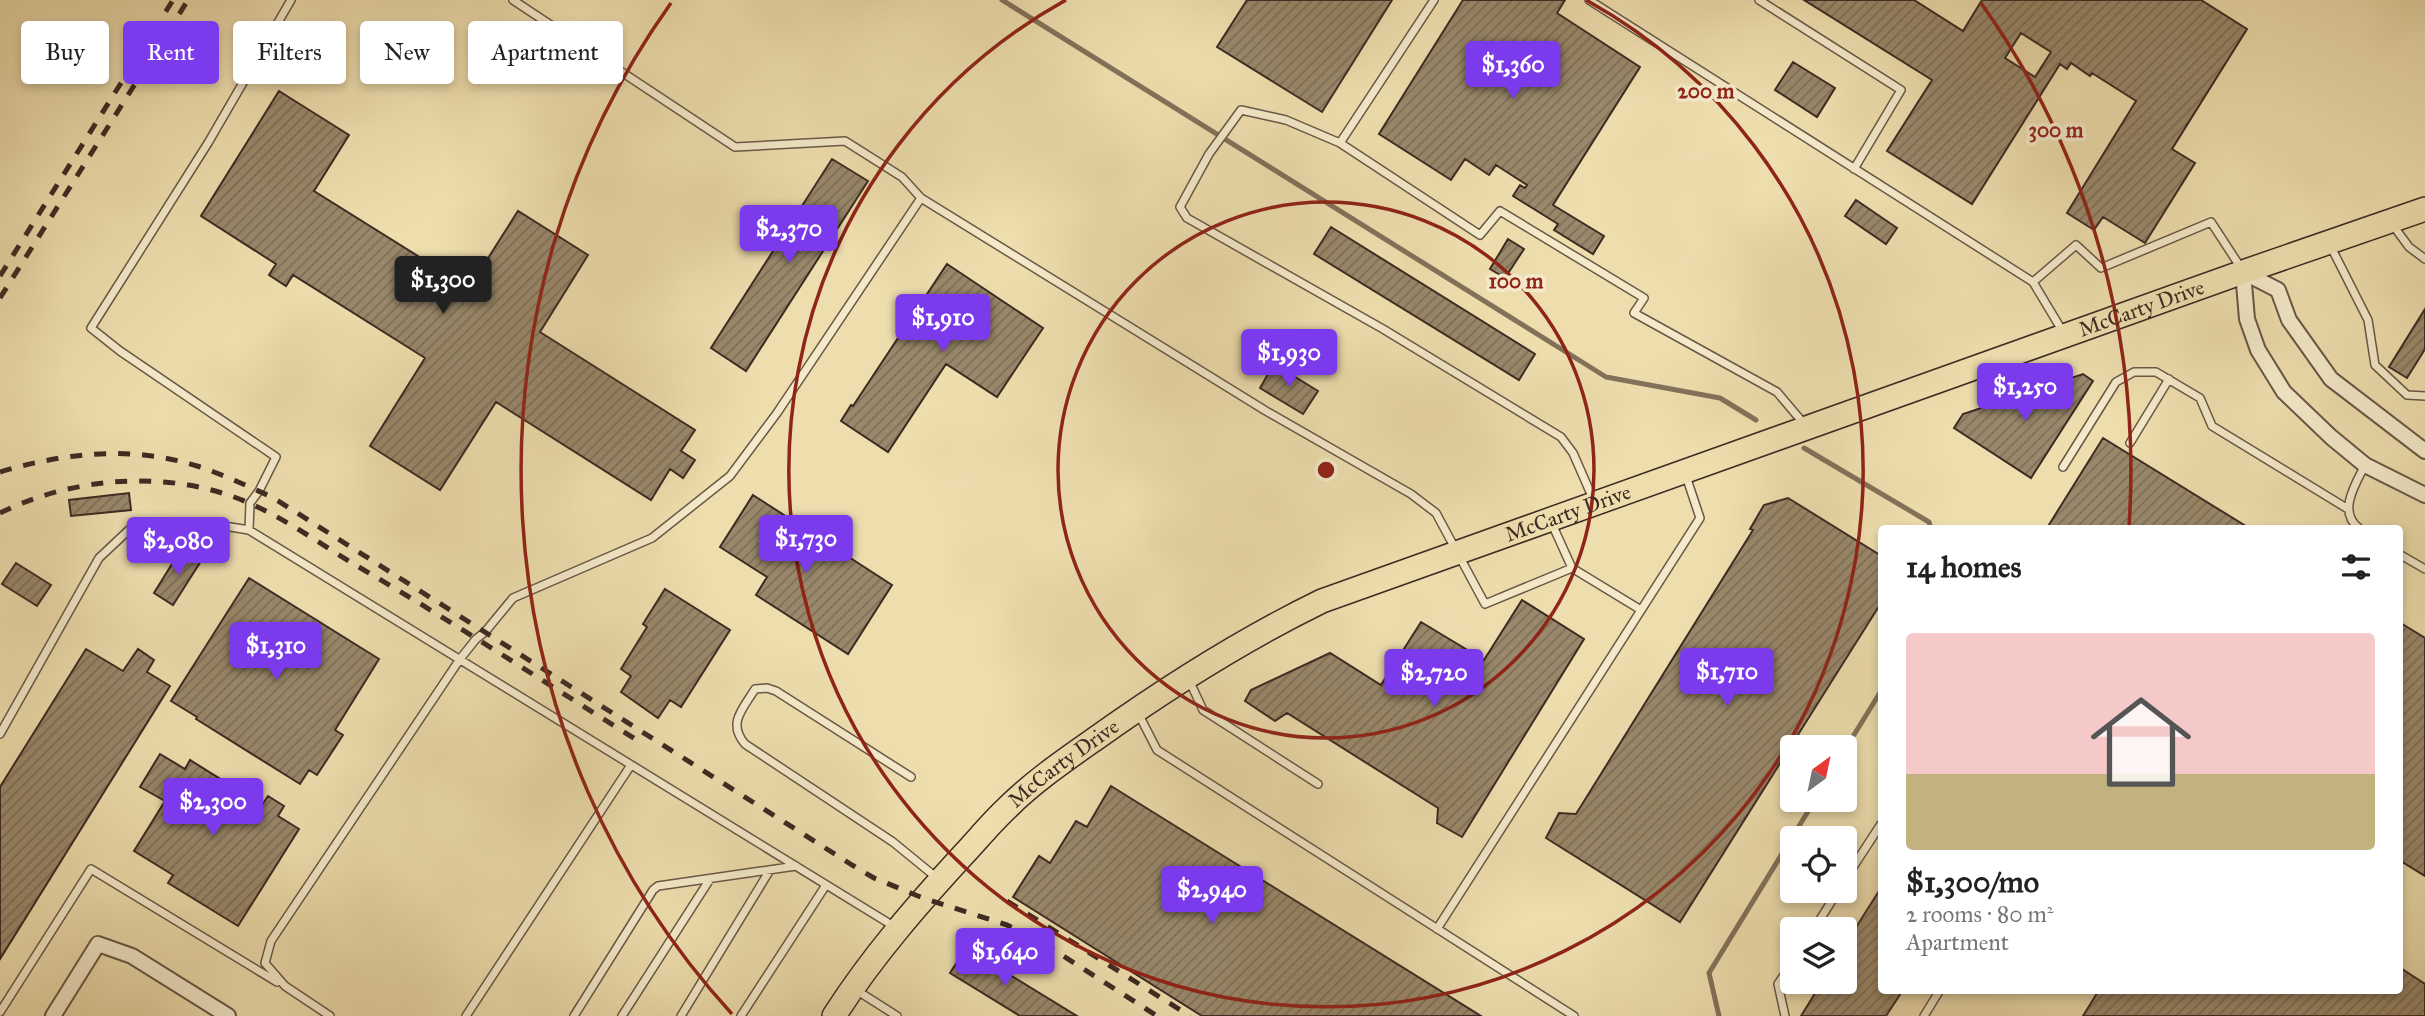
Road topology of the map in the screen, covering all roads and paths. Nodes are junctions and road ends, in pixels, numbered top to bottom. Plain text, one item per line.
1 (291, 0) edge
2 (513, 0) edge
3 (1434, 0) edge
4 (1589, 0) edge
5 (1759, 0) edge
6 (1340, 143) junction
7 (1854, 169) junction
8 (921, 198) junction
9 (2425, 209) edge
10 (2391, 222) junction
11 (2329, 243) junction
12 (2425, 259) edge
13 (2243, 272) junction
14 (2033, 282) junction
15 (2065, 336) junction
16 (2169, 379) junction
17 (2425, 396) edge
18 (1807, 428) junction
19 (2130, 443) dead end
20 (2425, 451) edge
21 (2365, 464) junction
22 (2063, 467) dead end
23 (1685, 472) junction
24 (2425, 495) edge
25 (1595, 504) junction
26 (2348, 509) junction
27 (1550, 520) junction
28 (2355, 525) edge
29 (249, 530) junction
30 (1459, 552) junction
31 (2403, 556) edge
32 (1572, 568) junction
33 (2425, 569) edge
34 (1641, 610) junction
35 (460, 659) junction
36 (1187, 676) junction
37 (1137, 709) junction
38 (0, 734) edge
39 (631, 765) junction
40 (911, 777) dead end
41 (1318, 783) dead end
42 (1878, 829) edge
43 (1857, 861) edge
44 (796, 866) junction
45 (770, 870) junction
46 (709, 878) junction
47 (940, 880) junction
48 (826, 885) junction
49 (899, 929) junction
50 (1437, 929) junction
51 (285, 986) junction
52 (852, 987) junction
53 (1780, 994) edge
54 (1938, 994) edge
55 (0, 1012) edge
56 (53, 1016) edge
57 (228, 1016) edge
58 (330, 1016) edge
59 (466, 1016) edge
60 (574, 1016) edge
61 (622, 1016) edge
62 (681, 1016) edge
63 (741, 1016) edge
64 (834, 1016) edge
65 (897, 1016) edge
66 (1574, 1016) edge
67 (1785, 1016) edge
68 (1924, 1016) edge

1 - 29 lane
2 - 8 lane
3 - 6 lane
4 - 7 lane
5 - 7 lane
6 - 18 lane
6 - 25 lane
7 - 14 lane
8 - 30 lane
8 - 35 lane
9 - 10 main road, McCarty Drive
10 - 11 main road, McCarty Drive
10 - 12 lane
11 - 13 main road, McCarty Drive
11 - 17 lane
13 - 14 lane
13 - 15 main road, McCarty Drive
13 - 20 street
13 - 21 street
14 - 15 lane
15 - 18 main road, McCarty Drive
16 - 19 lane
16 - 22 lane
16 - 26 lane
18 - 23 main road, McCarty Drive
21 - 24 street
21 - 26 lane
23 - 25 main road, McCarty Drive
23 - 34 lane
25 - 27 main road, McCarty Drive
26 - 28 lane
27 - 30 main road, McCarty Drive
27 - 32 lane
29 - 35 lane
29 - 38 lane
30 - 32 lane
30 - 36 main road, McCarty Drive
31 - 33 lane
32 - 34 lane
34 - 50 lane
35 - 39 lane
35 - 51 lane
36 - 37 main road, McCarty Drive
36 - 41 lane
37 - 47 main road, McCarty Drive
37 - 50 lane
39 - 44 lane
39 - 59 lane
40 - 47 lane
42 - 43 lane
44 - 45 lane
44 - 48 lane
45 - 46 lane
45 - 62 lane
46 - 60 lane
46 - 61 lane
47 - 49 main road, McCarty Drive
48 - 49 lane
48 - 63 lane
49 - 52 main road, McCarty Drive
50 - 66 lane
51 - 55 lane
51 - 58 lane
52 - 64 main road, McCarty Drive
52 - 65 lane
53 - 67 lane
54 - 68 lane
56 - 57 street

